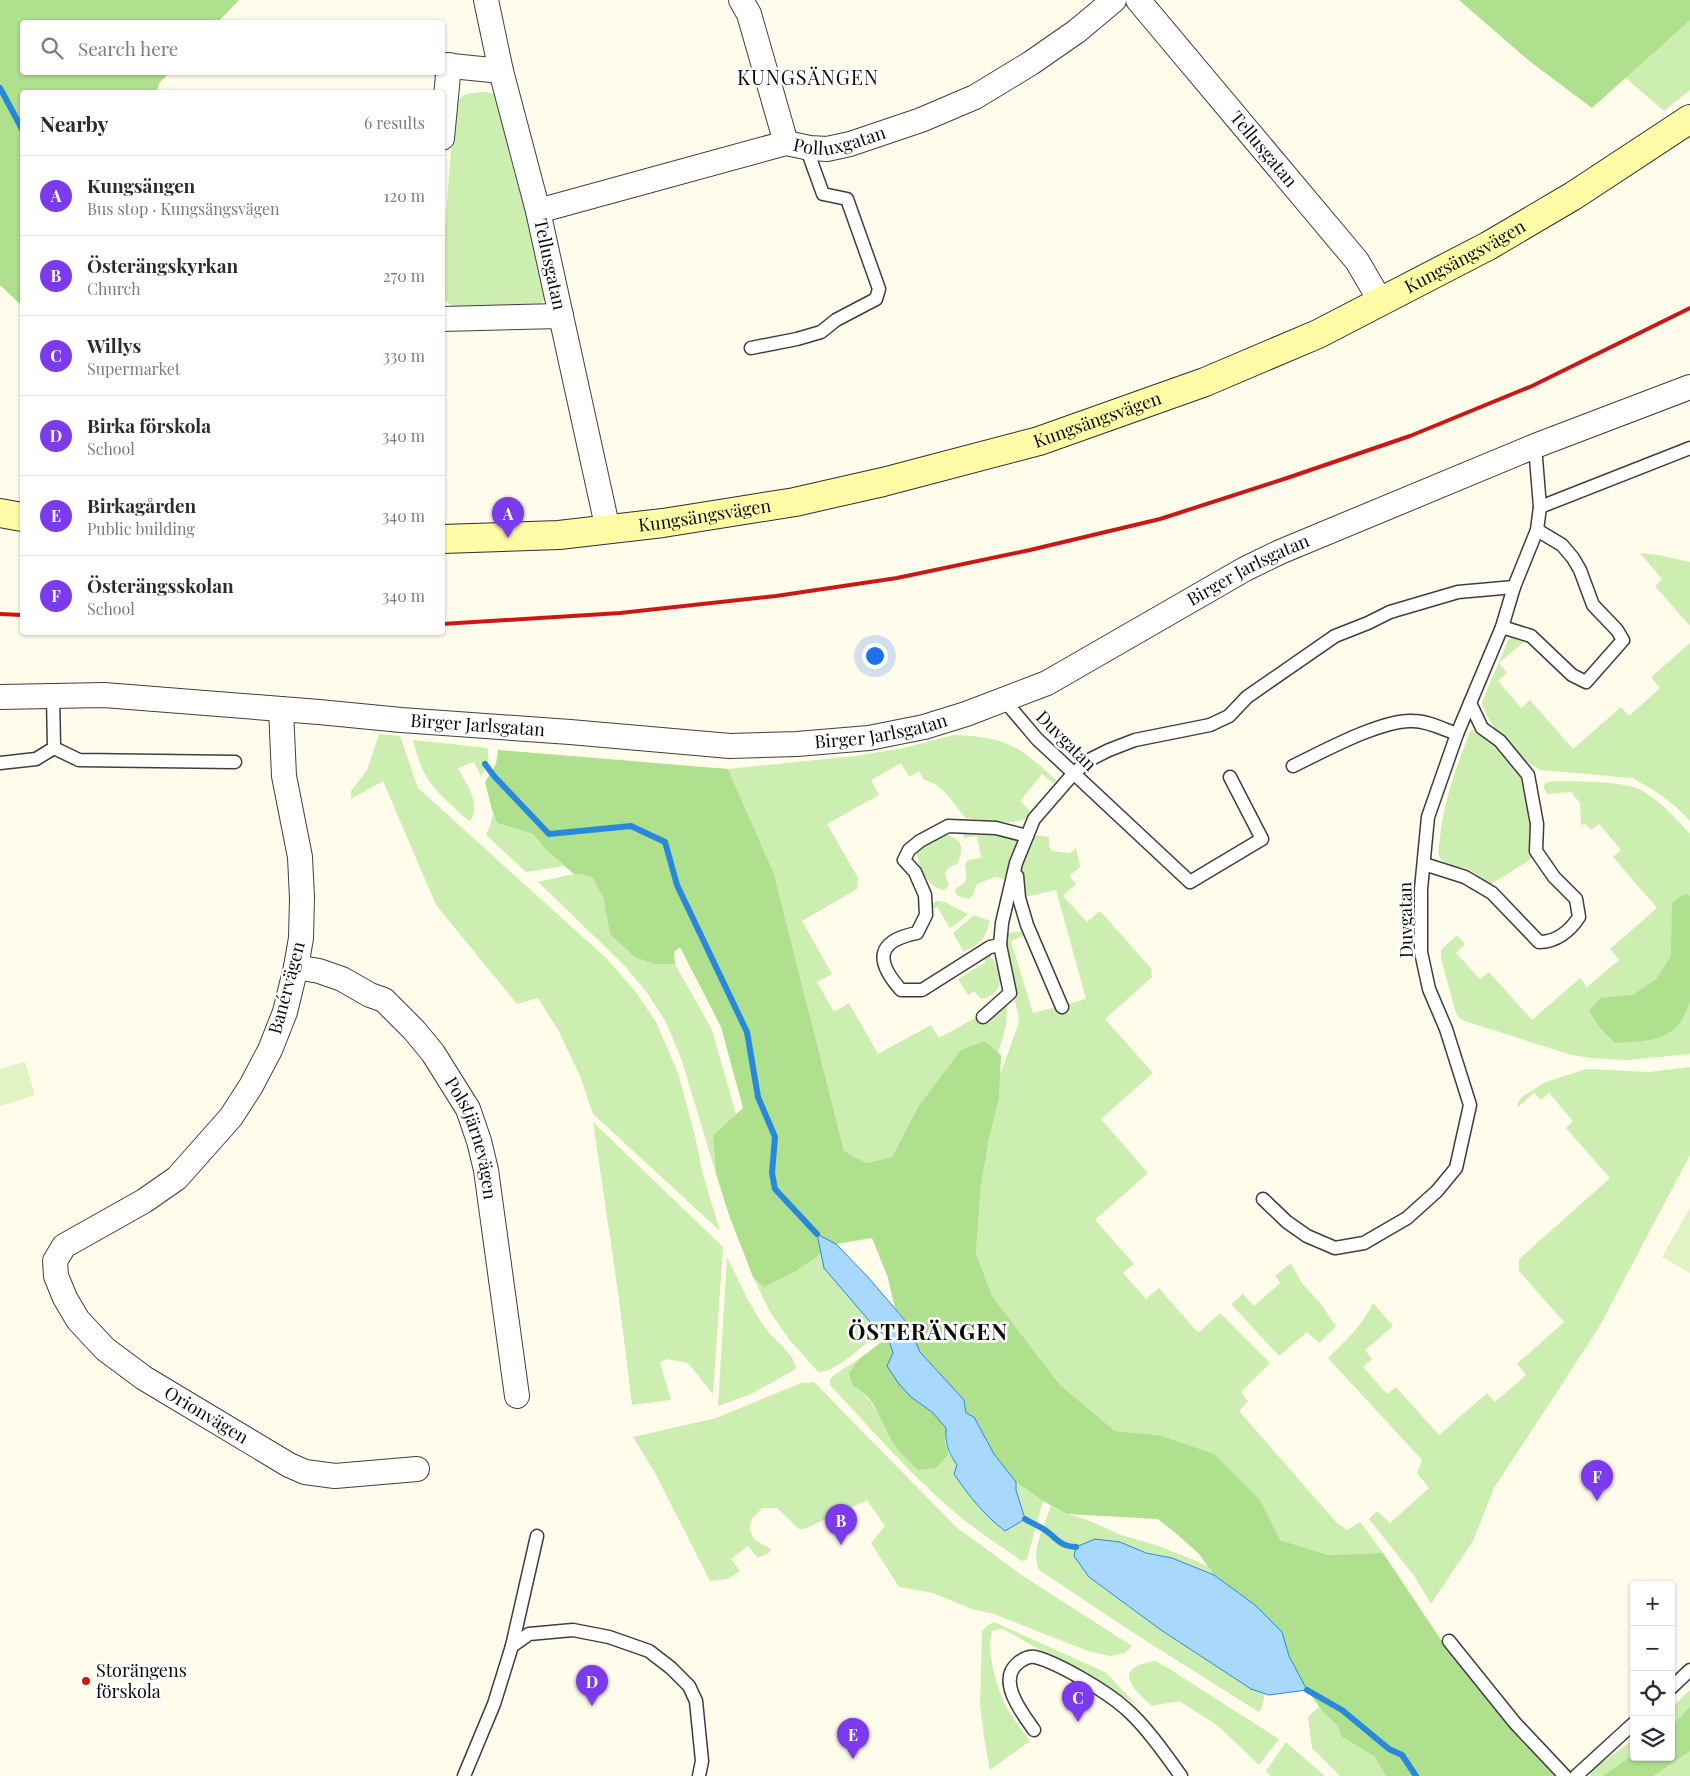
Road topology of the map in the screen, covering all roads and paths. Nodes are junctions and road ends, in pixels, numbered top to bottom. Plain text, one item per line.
1 (486, 0) edge
2 (741, 0) edge
3 (1114, 0) edge
4 (1138, 0) edge
5 (446, 65) edge
6 (501, 70) junction
7 (445, 90) edge
8 (1690, 119) edge
9 (796, 145) junction
10 (538, 210) junction
11 (1381, 302) junction
12 (562, 316) junction
13 (445, 319) edge
14 (751, 348) dead end
15 (1690, 387) edge
16 (1536, 446) junction
17 (1690, 448) edge
18 (1540, 507) junction
19 (0, 513) edge
20 (20, 517) edge
21 (608, 530) junction
22 (1537, 530) junction
23 (445, 539) edge
24 (1514, 587) junction
25 (1502, 627) junction
26 (53, 695) junction
27 (0, 698) edge
28 (1004, 700) junction
29 (1470, 703) junction
30 (281, 709) junction
31 (1457, 734) junction
32 (54, 748) junction
33 (235, 762) dead end
34 (0, 763) edge
35 (1293, 766) dead end
36 (1073, 774) junction
37 (1230, 777) dead end
38 (1027, 836) junction
39 (1016, 864) junction
40 (1424, 864) junction
41 (1000, 945) junction
42 (296, 967) junction
43 (1062, 1007) dead end
44 (983, 1017) dead end
45 (1263, 1199) dead end
46 (55, 1261) joint
47 (517, 1396) dead end
48 (417, 1468) dead end
49 (536, 1536) dead end
50 (1449, 1641) dead end
51 (512, 1646) junction
52 (1690, 1670) edge
53 (1675, 1684) edge
54 (1630, 1727) edge
55 (1034, 1730) dead end
56 (464, 1776) edge
57 (700, 1776) edge
58 (1181, 1776) edge
59 (1565, 1776) edge
60 (1576, 1776) edge

1 - 6 street, Tellusgatan
2 - 9 street
3 - 9 street, Polluxgatan
4 - 11 street, Tellusgatan
5 - 6 street
5 - 7 street
6 - 10 street, Tellusgatan
8 - 11 street, Kungsängsvägen
9 - 10 street, Polluxgatan
9 - 14 lane
10 - 12 street, Tellusgatan
11 - 21 street, Kungsängsvägen
12 - 13 street
12 - 21 street, Tellusgatan
15 - 16 street, Birger Jarlsgatan
16 - 18 lane, Duvgatan
16 - 28 street, Birger Jarlsgatan
17 - 18 lane
18 - 22 lane, Duvgatan
19 - 20 street
21 - 23 street, Kungsängsvägen
22 - 24 lane, Duvgatan
22 - 25 lane
24 - 25 lane, Duvgatan
24 - 36 lane
25 - 29 lane, Duvgatan
26 - 27 street, Birger Jarlsgatan
26 - 30 street, Birger Jarlsgatan
26 - 32 lane
28 - 30 street, Birger Jarlsgatan
28 - 36 lane, Duvgatan
29 - 31 lane, Duvgatan
29 - 40 lane
30 - 42 street, Banérvägen
31 - 35 lane
31 - 40 lane, Duvgatan
32 - 33 lane
32 - 34 lane
36 - 37 lane, Duvgatan
36 - 38 lane
38 - 39 lane
38 - 41 lane
39 - 41 lane
39 - 43 lane
40 - 45 lane, Duvgatan
41 - 44 lane
42 - 46 street, Banérvägen
42 - 47 street, Polstjärnevägen
46 - 48 street, Orionvägen
49 - 51 lane
50 - 59 lane
51 - 56 lane
51 - 57 lane
52 - 53 lane
54 - 60 lane
55 - 58 lane

